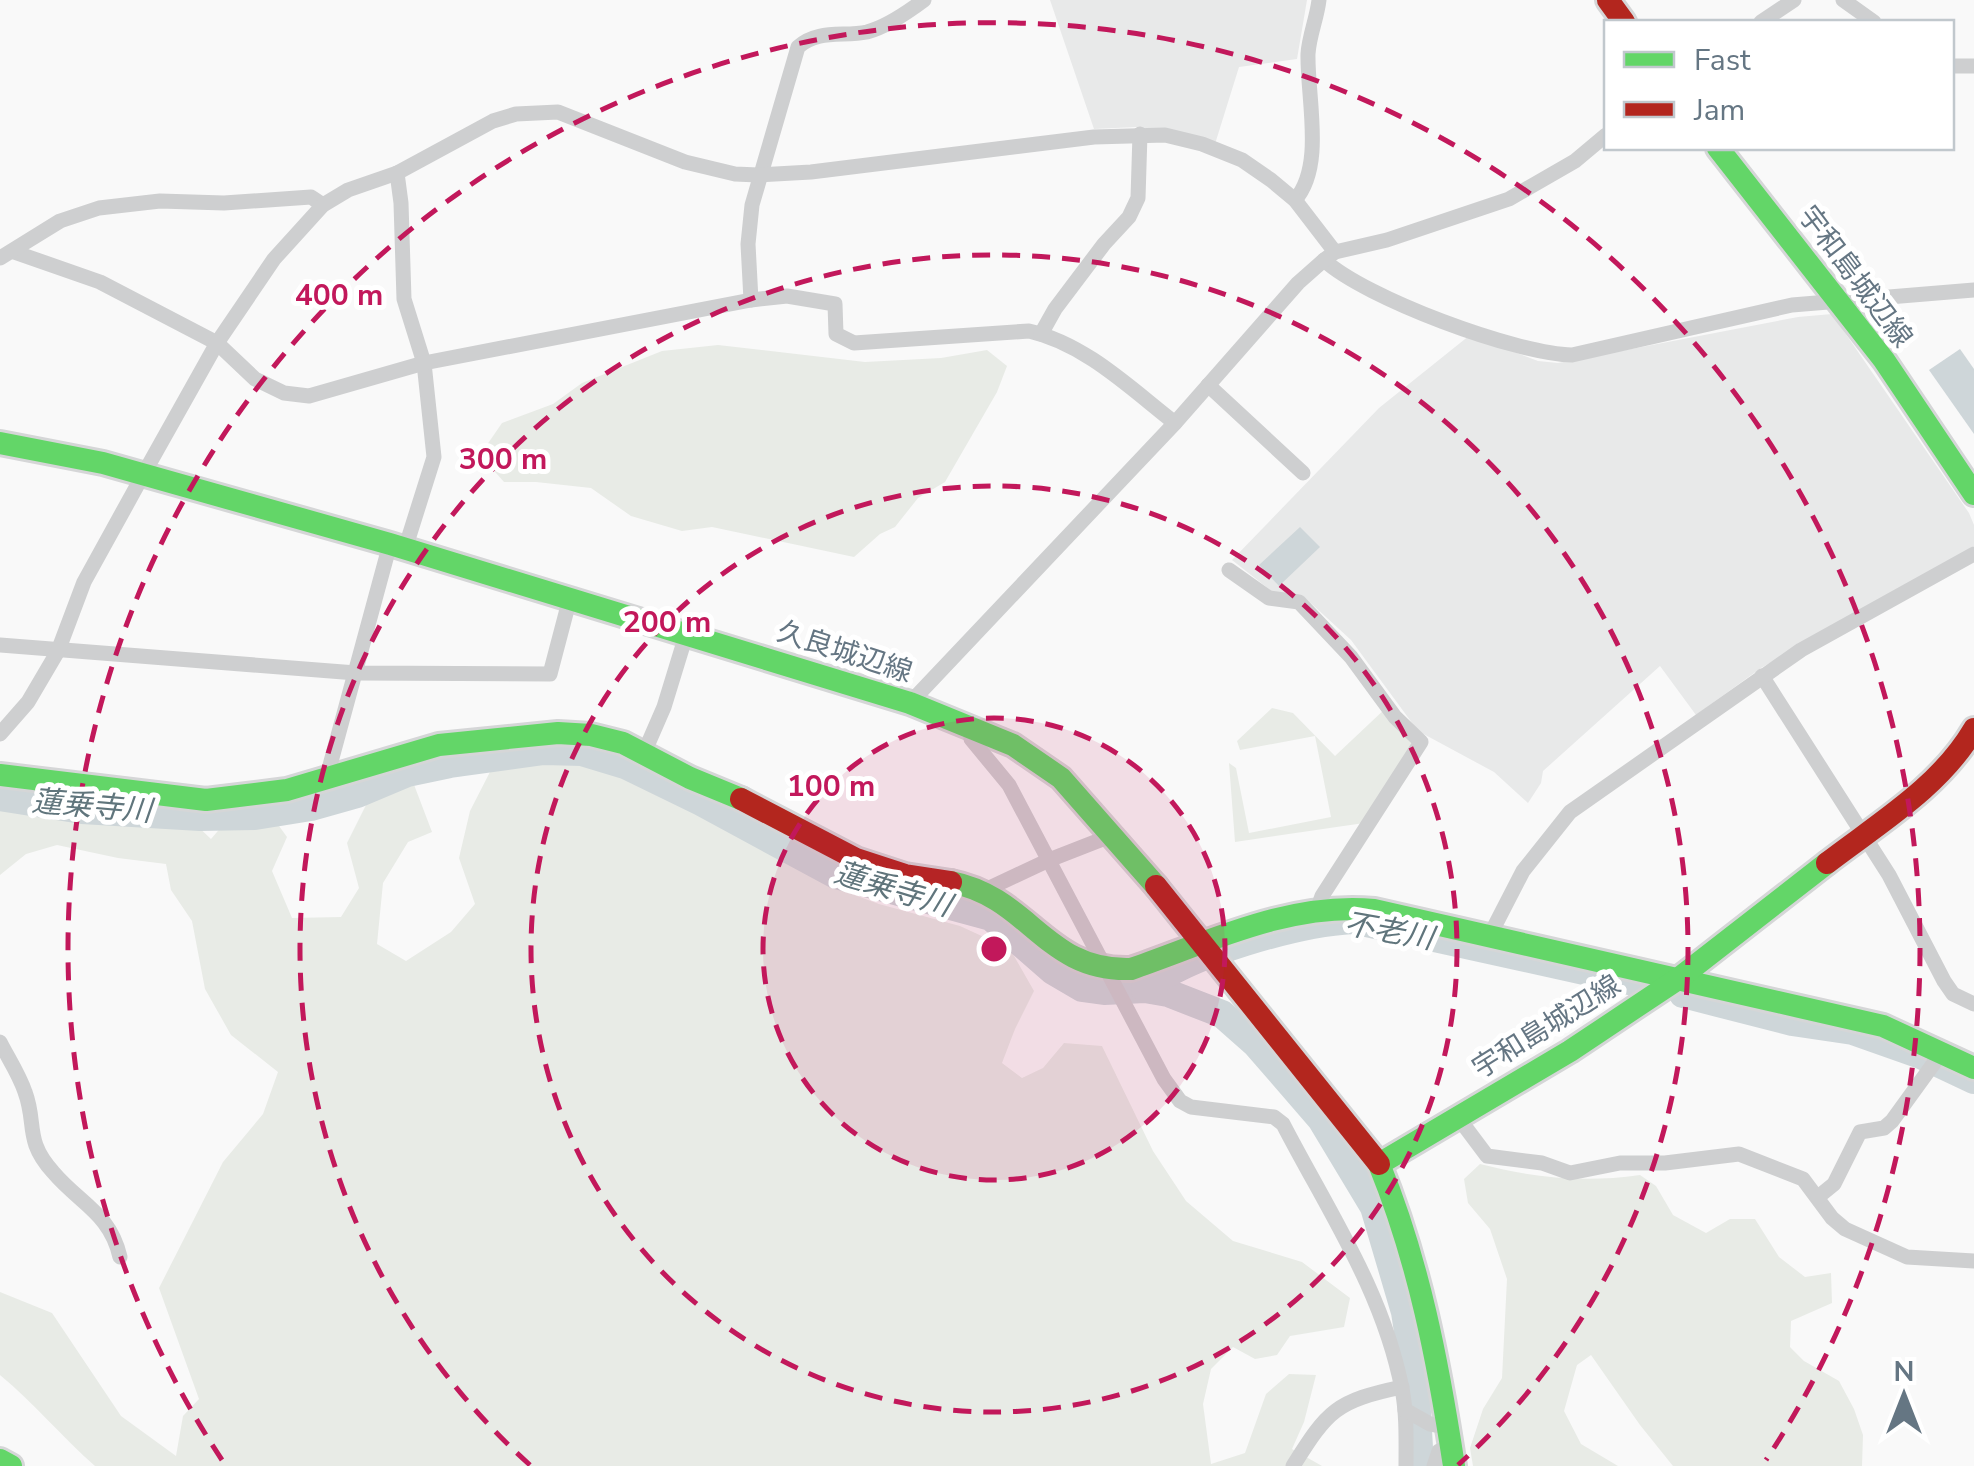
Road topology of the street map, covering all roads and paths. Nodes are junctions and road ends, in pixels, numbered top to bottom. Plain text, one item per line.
1 (924, 0) edge
2 (1319, 0) edge
3 (1794, 0) edge
4 (1844, 0) edge
5 (1765, 20) edge
6 (1871, 20) edge
7 (1140, 134) junction
8 (1604, 137) edge
9 (1720, 150) edge
10 (397, 173) junction
11 (758, 175) junction
12 (1295, 200) junction
13 (323, 205) junction
14 (7, 255) edge
15 (1330, 256) junction
16 (1974, 290) edge
17 (751, 300) junction
18 (1840, 300) junction
19 (1041, 334) junction
20 (217, 343) junction
21 (424, 363) junction
22 (1208, 385) junction
23 (1175, 423) junction
24 (0, 443) edge
25 (1303, 473) dead end
26 (143, 474) junction
27 (1974, 494) edge
28 (398, 546) junction
29 (1974, 554) edge
30 (1229, 570) dead end
31 (570, 598) junction
32 (686, 632) junction
33 (0, 645) edge
34 (58, 651) junction
35 (356, 673) junction
36 (1762, 676) junction
37 (910, 703) junction
38 (970, 724) junction
39 (1974, 730) edge
40 (0, 734) edge
41 (644, 753) junction
42 (0, 775) edge
43 (326, 780) junction
44 (1113, 835) junction
45 (1866, 836) junction
46 (1049, 860) junction
47 (984, 891) junction
48 (1318, 908) junction
49 (1489, 937) junction
50 (1206, 945) junction
51 (1110, 972) junction
52 (1678, 979) junction
53 (1974, 1004) edge
54 (0, 1042) edge
55 (1942, 1052) junction
56 (1974, 1068) edge
57 (1457, 1116) junction
58 (1380, 1164) junction
59 (1818, 1197) junction
60 (120, 1257) dead end
61 (1974, 1261) edge
62 (1402, 1387) junction
63 (1405, 1410) junction
64 (1451, 1446) edge
65 (0, 1460) edge
66 (11, 1466) edge
67 (1293, 1466) edge
68 (1406, 1466) edge
69 (1434, 1466) edge

1 - 11 street
2 - 12 street
3 - 5 street
4 - 6 street
7 - 11 street
7 - 12 street
7 - 19 street
8 - 15 street
9 - 18 main road, 宇和島城辺線
10 - 11 street
10 - 13 street
10 - 21 street
11 - 17 street
12 - 15 street
13 - 14 street
13 - 20 street
14 - 20 street
15 - 18 street
15 - 22 street
16 - 18 street
17 - 19 street
17 - 21 street
18 - 27 main road, 宇和島城辺線
19 - 23 street
20 - 21 street
20 - 26 street
21 - 28 street
22 - 23 street
22 - 25 street
23 - 37 street
24 - 26 main road, 久良城辺線
26 - 28 main road, 久良城辺線
26 - 34 street
28 - 31 main road, 久良城辺線
28 - 35 street
29 - 36 street
30 - 48 street
31 - 32 main road, 久良城辺線
31 - 35 street
32 - 37 main road, 久良城辺線
32 - 41 street
33 - 34 street
34 - 35 street
34 - 40 street
35 - 43 street
36 - 45 street
36 - 49 street
37 - 38 main road, 久良城辺線
38 - 44 main road, 久良城辺線
38 - 46 street
39 - 45 main road, 宇和島城辺線
41 - 43 main road
41 - 47 main road
42 - 43 main road
44 - 46 street
44 - 50 main road, 久良城辺線
45 - 52 main road, 宇和島城辺線
45 - 53 street
46 - 47 street
46 - 51 street
47 - 51 main road
48 - 49 main road
48 - 50 main road
49 - 52 main road
50 - 51 main road
50 - 58 main road, 久良城辺線
51 - 62 street
52 - 55 main road
52 - 57 main road, 宇和島城辺線
54 - 60 street
55 - 56 main road
55 - 59 street
57 - 58 main road, 宇和島城辺線
57 - 59 street
58 - 64 main road
59 - 61 street
62 - 63 street
62 - 67 street
63 - 64 street
63 - 68 street
64 - 69 street
65 - 66 main road

